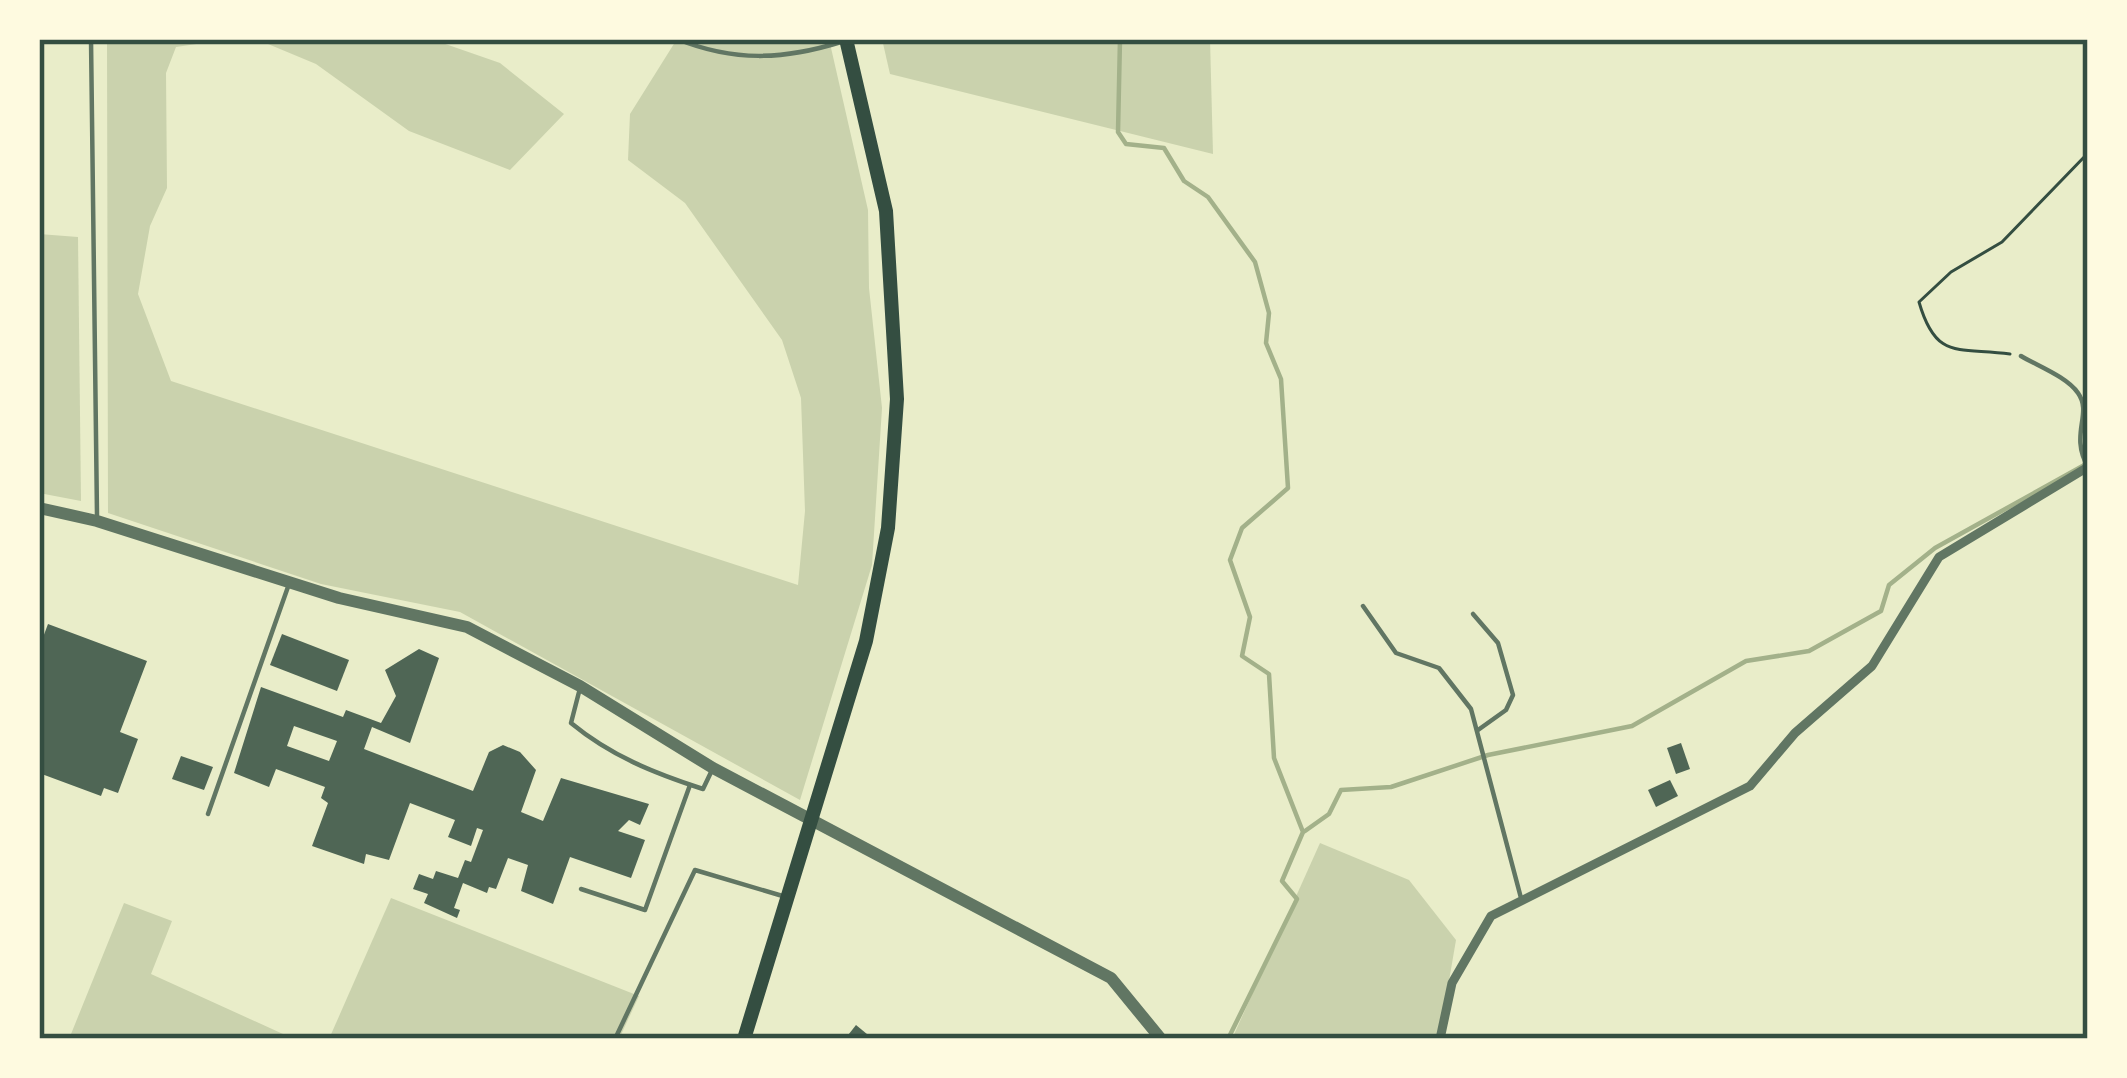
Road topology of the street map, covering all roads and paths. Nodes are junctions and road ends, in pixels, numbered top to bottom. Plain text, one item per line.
1 (92, 39) edge
2 (677, 39) edge
3 (846, 40) edge
4 (2088, 153) edge
5 (2020, 356) joint
6 (2088, 467) edge
7 (39, 508) edge
8 (97, 521) junction
9 (290, 584) junction
10 (1363, 606) dead end
11 (1473, 614) dead end
12 (580, 686) junction
13 (1478, 730) junction
14 (713, 768) junction
15 (690, 784) junction
16 (208, 814) dead end
17 (812, 819) junction
18 (581, 890) dead end
19 (787, 897) junction
20 (1521, 898) junction
21 (616, 1039) edge
22 (744, 1039) edge
23 (1161, 1039) edge
24 (1440, 1039) edge

1 - 8 lane
2 - 3 lane
3 - 17 main road
4 - 5 path
5 - 6 lane
6 - 20 street
7 - 8 street
8 - 9 street
9 - 12 street
9 - 16 lane
10 - 13 lane
11 - 13 lane
12 - 14 street
12 - 15 lane
13 - 20 lane
14 - 15 lane
14 - 17 street
15 - 18 lane
17 - 19 main road
17 - 23 street
19 - 21 lane
19 - 22 main road
20 - 24 street

